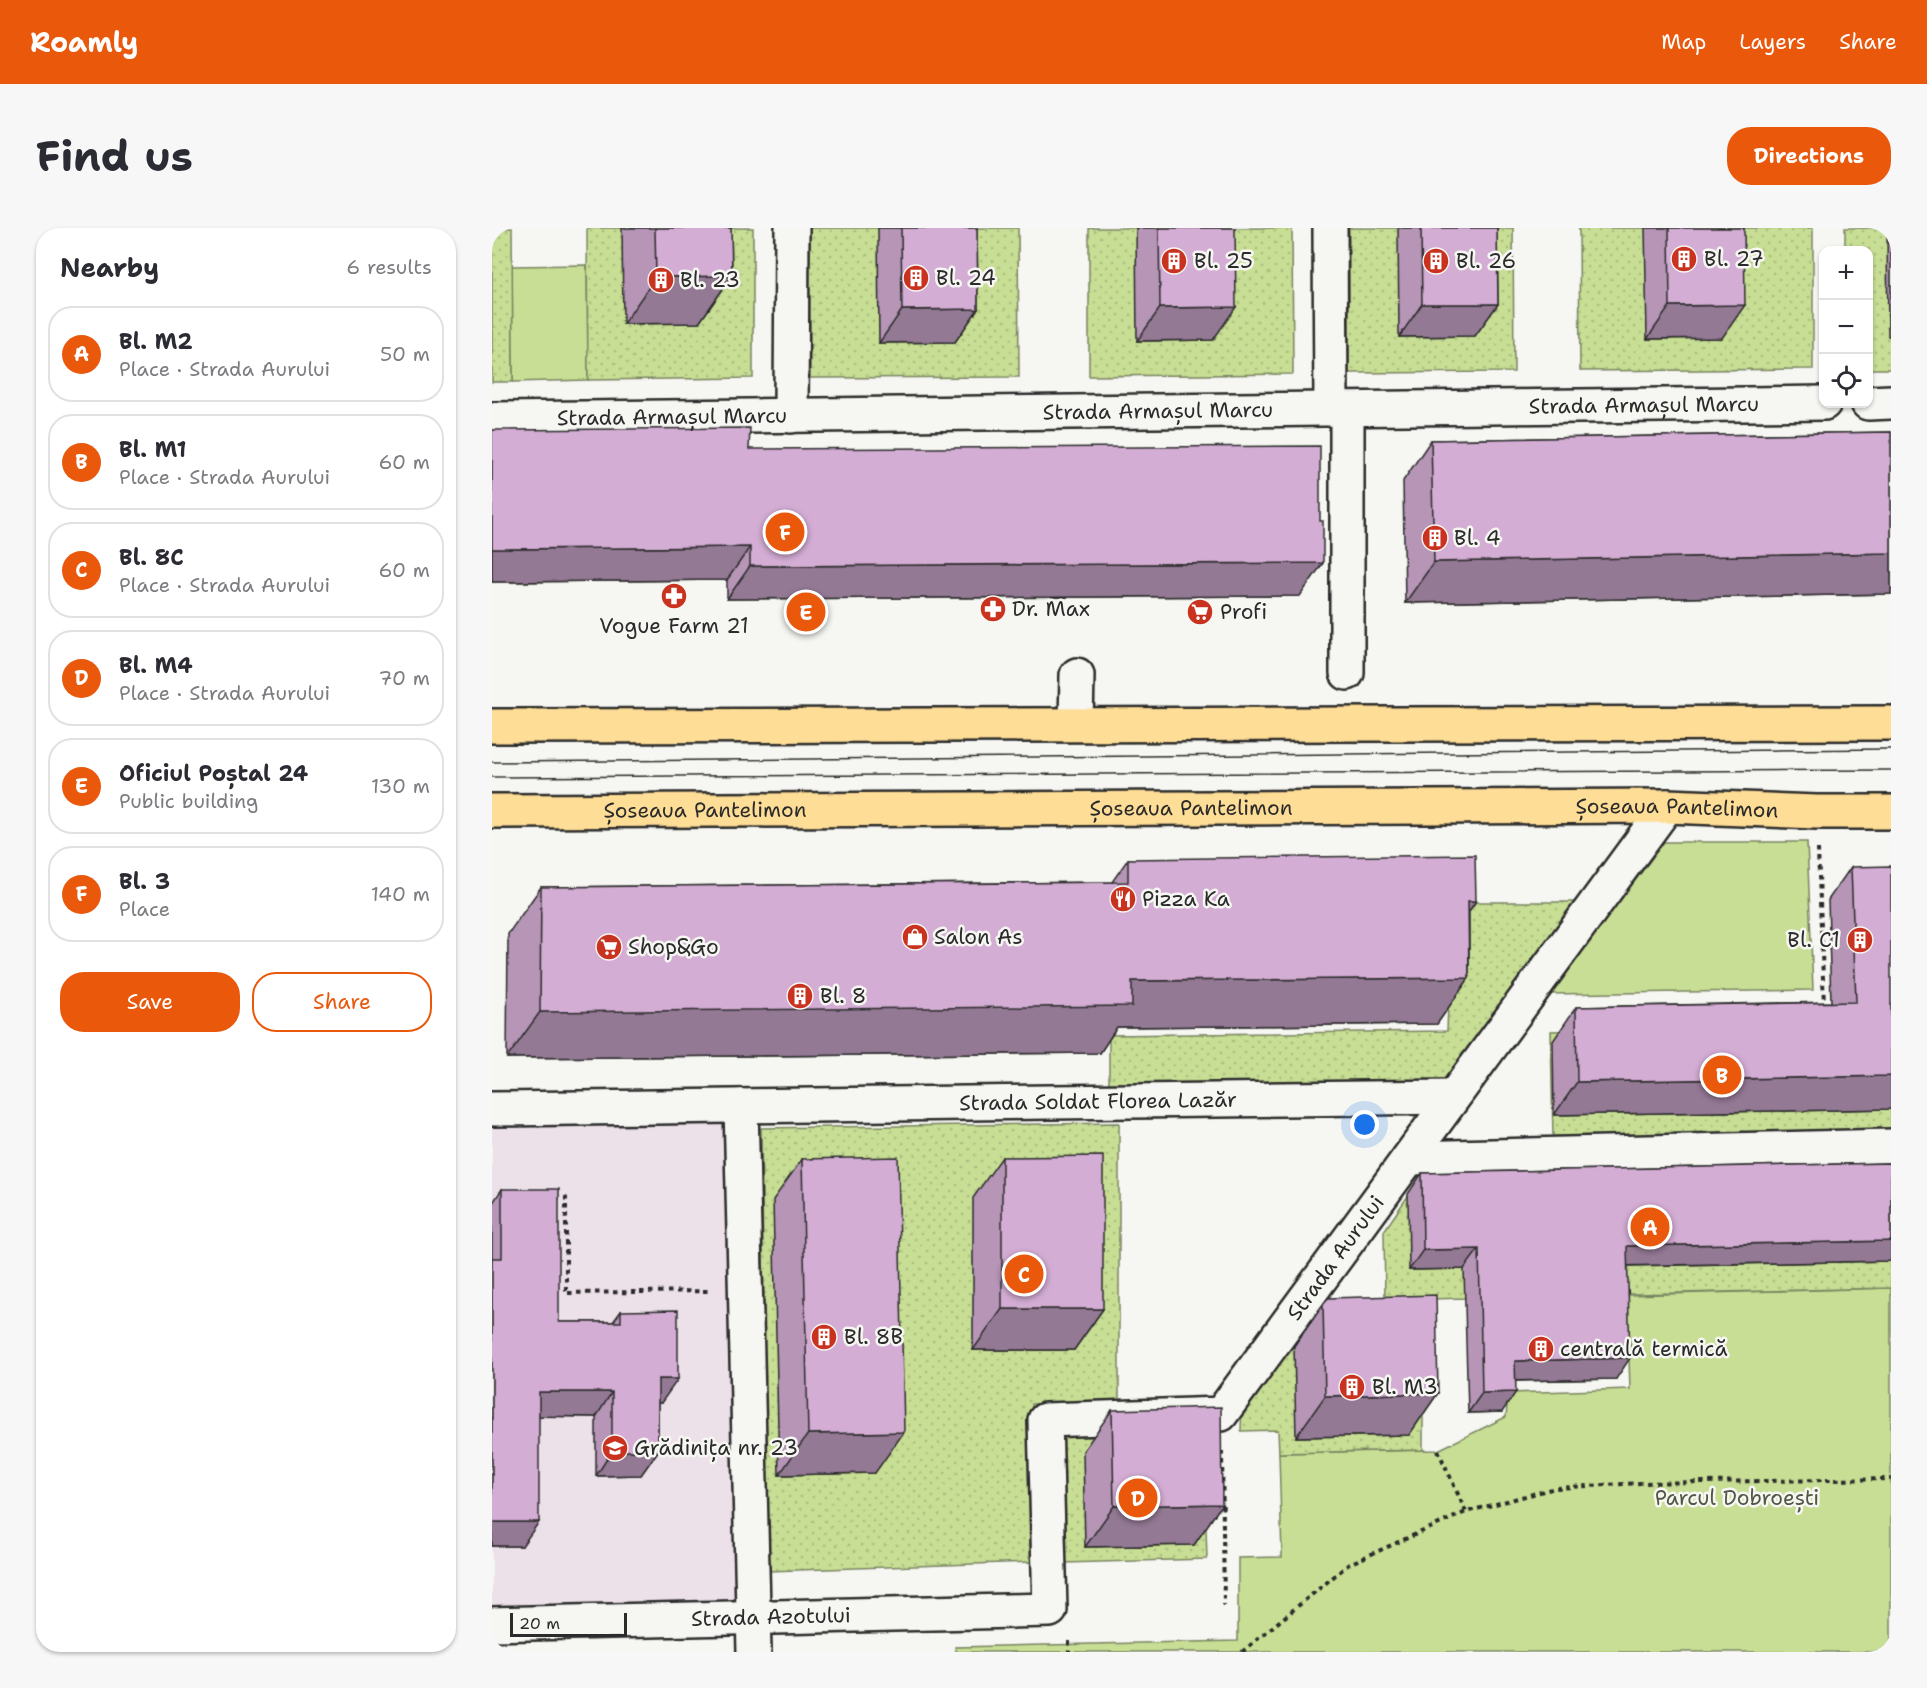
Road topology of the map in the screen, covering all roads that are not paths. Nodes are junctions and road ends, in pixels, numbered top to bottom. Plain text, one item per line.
1 (792, 228) edge
2 (1330, 228) edge
3 (1891, 402) edge
4 (1873, 403) edge
5 (1819, 404) edge
6 (1339, 409) junction
7 (791, 416) junction
8 (492, 419) edge
9 (1347, 673) dead end
10 (1077, 675) dead end
11 (1891, 723) edge
12 (1076, 724) junction
13 (492, 726) edge
14 (1667, 806) junction
15 (492, 811) edge
16 (1891, 812) edge
17 (1453, 1098) junction
18 (741, 1106) junction
19 (492, 1109) edge
20 (1891, 1146) edge
21 (1409, 1158) junction
22 (1050, 1610) joint
23 (753, 1618) junction
24 (492, 1624) edge
25 (754, 1652) edge

1 - 7 street
2 - 6 street
3 - 4 street
5 - 6 street, Strada Armașul Marcu
6 - 7 street, Strada Armașul Marcu
6 - 9 street
7 - 8 street, Strada Armașul Marcu
10 - 12 street
11 - 12 main road
12 - 13 main road
14 - 15 main road, Șoseaua Pantelimon
14 - 16 main road, Șoseaua Pantelimon
14 - 17 street, Strada Aurului
17 - 18 street, Strada Soldat Florea Lazăr
17 - 21 street, Strada Aurului
18 - 19 street, Strada Soldat Florea Lazăr
18 - 23 street
20 - 21 street
21 - 22 street, Strada Aurului
22 - 23 street, Strada Azotului
23 - 24 street, Strada Azotului
23 - 25 street

